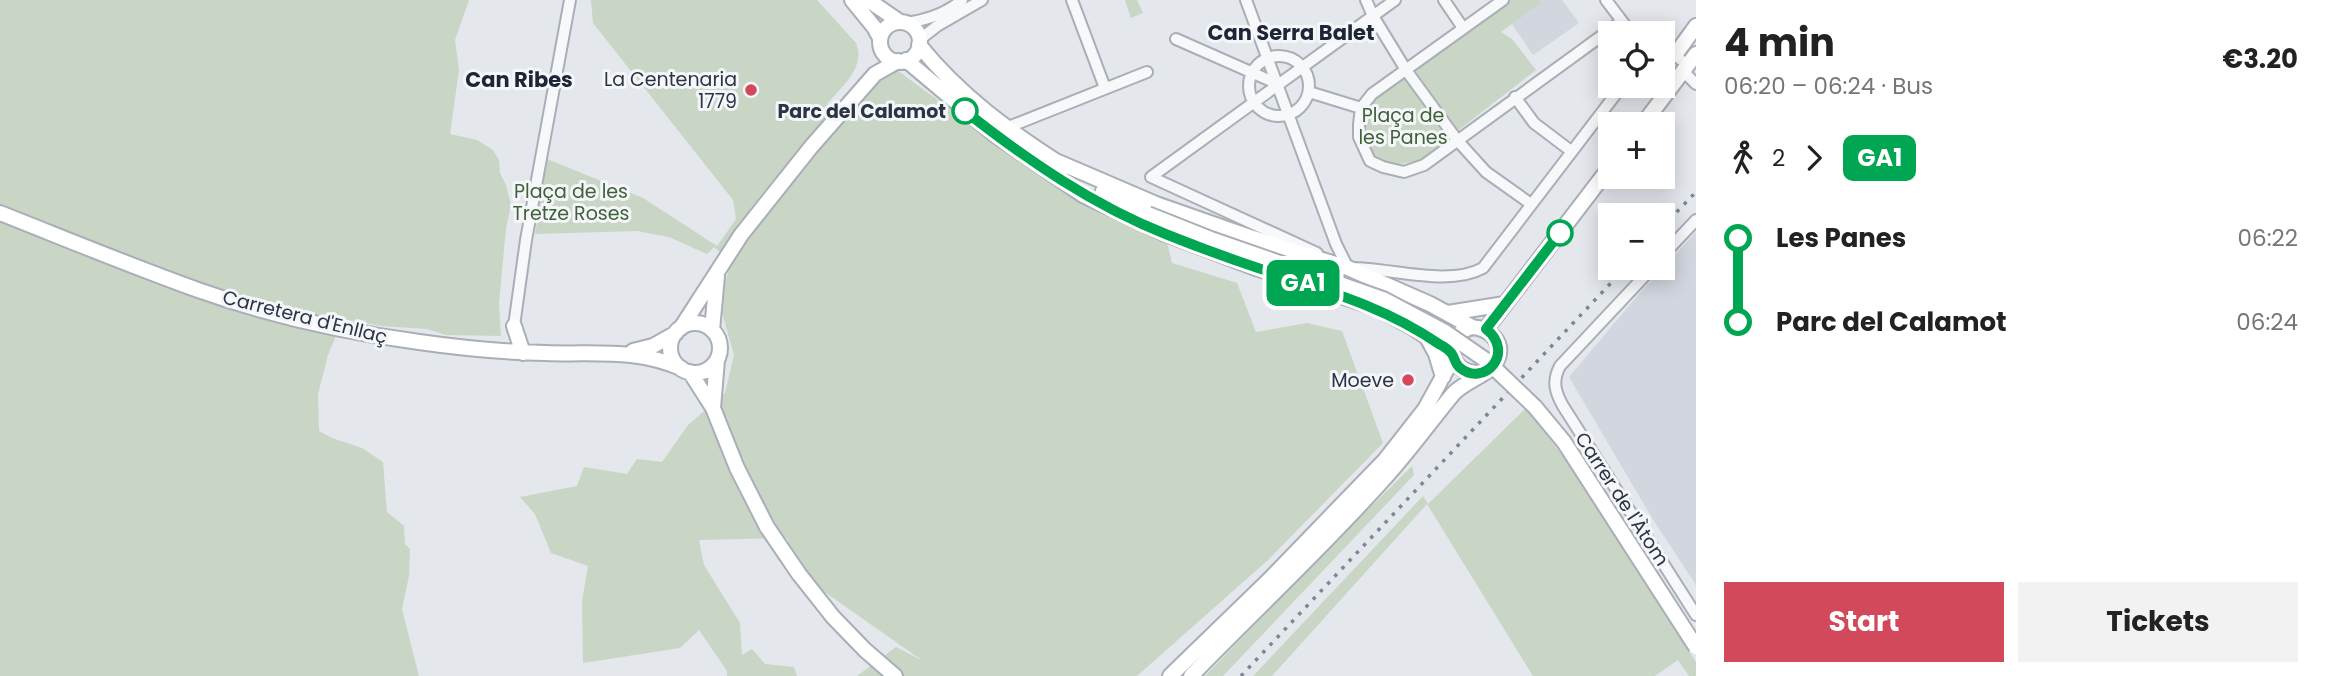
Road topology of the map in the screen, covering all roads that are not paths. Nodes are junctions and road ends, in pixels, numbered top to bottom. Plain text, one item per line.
1 (570, 0) edge
2 (852, 0) edge
3 (868, 0) edge
4 (982, 0) edge
5 (1072, 0) edge
6 (1246, 0) edge
7 (1366, 0) edge
8 (1395, 0) edge
9 (1444, 0) edge
10 (1503, 0) edge
11 (1606, 0) edge
12 (965, 2) edge
13 (1373, 16) junction
14 (1622, 21) edge
15 (903, 23) junction
16 (1696, 26) edge
17 (1464, 28) junction
18 (1598, 38) edge
19 (1176, 39) dead end
20 (881, 42) junction
21 (919, 43) junction
22 (1675, 51) edge
23 (1267, 57) junction
24 (902, 61) junction
25 (1689, 63) edge
26 (1301, 67) junction
27 (1406, 70) junction
28 (1147, 72) dead end
29 (1251, 72) junction
30 (875, 74) junction
31 (1278, 84) junction
32 (1696, 84) edge
33 (1105, 88) junction
34 (1309, 92) junction
35 (1515, 97) junction
36 (1612, 98) edge
37 (1254, 101) junction
38 (1361, 108) junction
39 (1652, 112) edge
40 (1289, 115) junction
41 (1006, 128) junction
42 (1457, 140) junction
43 (1571, 150) junction
44 (1055, 167) junction
45 (1598, 183) edge
46 (1531, 204) junction
47 (0, 213) edge
48 (1696, 220) edge
49 (1675, 242) edge
50 (1348, 268) junction
51 (1399, 271) junction
52 (717, 274) junction
53 (1641, 280) edge
54 (1384, 283) junction
55 (1506, 304) junction
56 (1377, 308) junction
57 (1446, 313) junction
58 (514, 326) junction
59 (1479, 328) junction
60 (679, 330) junction
61 (712, 330) junction
62 (1426, 336) junction
63 (502, 351) junction
64 (523, 353) junction
65 (624, 353) junction
66 (1452, 356) junction
67 (717, 360) junction
68 (685, 370) junction
69 (1480, 373) junction
70 (1443, 377) junction
71 (713, 408) junction
72 (1696, 615) edge
73 (1696, 647) edge
74 (895, 676) edge
75 (1170, 676) edge
76 (1191, 676) edge

1 - 58 street
2 - 20 street
3 - 15 street
4 - 12 street
5 - 33 street
6 - 23 street
7 - 13 street
8 - 13 street
9 - 17 street
10 - 17 street
11 - 14 street
12 - 15 street
12 - 21 street
13 - 26 street
13 - 27 street
15 - 20 street
15 - 21 street
16 - 22 street
17 - 27 street
18 - 35 street
19 - 29 street
20 - 24 street
20 - 30 street
21 - 24 street
21 - 41 street
23 - 26 street
23 - 29 street
23 - 31 street
24 - 30 street
24 - 44 street
25 - 32 street
25 - 39 street
26 - 31 street
26 - 34 street
27 - 38 street
27 - 42 street
28 - 33 street
29 - 31 street
29 - 37 street
30 - 52 street
31 - 37 street
31 - 40 street
33 - 41 street
34 - 38 street
34 - 40 street
35 - 42 street
35 - 43 street
36 - 43 street
37 - 40 street
37 - 50 street
38 - 42 street
40 - 50 street
41 - 44 street
42 - 46 street
43 - 46 street
44 - 50 street
44 - 56 street
44 - 73 street, bridge
45 - 55 street
46 - 51 street
47 - 63 street, Carretera d'Enllaç
48 - 49 street
50 - 51 street
50 - 54 street
51 - 54 street
52 - 60 street
52 - 61 street
53 - 72 street, Carrer de l'Àtom
54 - 56 street
54 - 57 street
55 - 57 street
55 - 59 street
56 - 62 street
57 - 59 street
58 - 63 street
58 - 64 street
59 - 66 street
59 - 69 street
60 - 61 street
60 - 65 street, Carretera d'Enllaç
60 - 68 street
61 - 67 street
62 - 66 street
62 - 70 street
63 - 64 street, Carretera d'Enllaç
64 - 65 street, Carretera d'Enllaç
65 - 68 street, Carretera d'Enllaç
66 - 69 street
66 - 70 street
67 - 68 street
67 - 71 street
68 - 71 street
69 - 76 street
70 - 75 street
71 - 74 street

